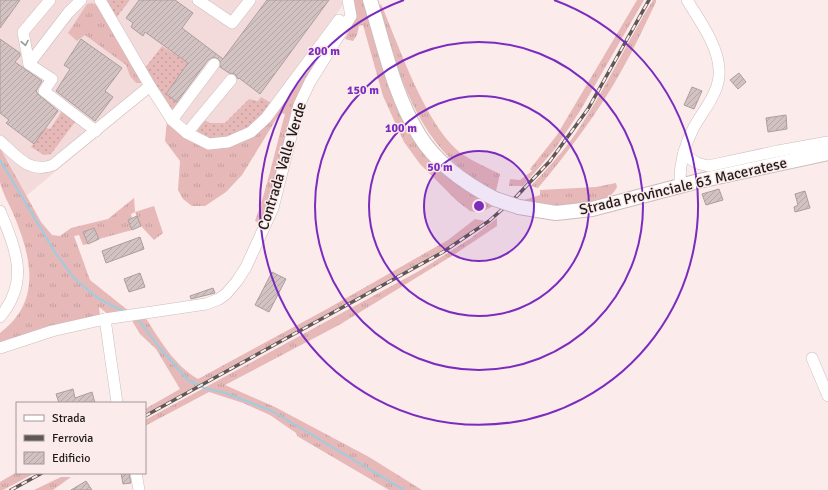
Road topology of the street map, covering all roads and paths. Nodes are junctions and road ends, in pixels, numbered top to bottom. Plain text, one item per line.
1 (50, 0) edge
2 (81, 0) edge
3 (100, 0) edge
4 (198, 0) edge
5 (250, 0) edge
6 (348, 0) edge
7 (370, 0) edge
8 (687, 0) edge
9 (346, 25) junction
10 (29, 64) junction
11 (214, 64) dead end
12 (231, 80) dead end
13 (150, 86) junction
14 (172, 120) junction
15 (96, 131) junction
16 (187, 133) junction
17 (0, 141) edge
18 (828, 142) edge
19 (684, 152) junction
20 (828, 153) edge
21 (680, 186) junction
22 (0, 211) edge
23 (0, 317) edge
24 (105, 319) junction
25 (0, 348) edge
26 (812, 358) dead end
27 (828, 396) edge
28 (117, 402) edge
29 (136, 474) edge
30 (139, 490) edge

1 -> 10 street
2 - 10 street
3 - 13 street
4 - 5 street
6 - 9 street, Contrada Valle Verde
7 - 21 main road, Strada Provinciale 63 Maceratese, bridge
8 - 19 street
9 - 16 street
9 - 24 street, Contrada Valle Verde
10 - 15 street
11 - 14 street
12 - 16 street
13 - 14 street
13 - 15 street
14 - 16 street
15 - 17 street
18 - 19 street
19 - 21 street
20 - 21 main road, Strada Provinciale 63 Maceratese
22 - 23 street
24 - 25 street, Contrada Valle Verde
24 - 28 street
26 - 27 street
29 - 30 street

